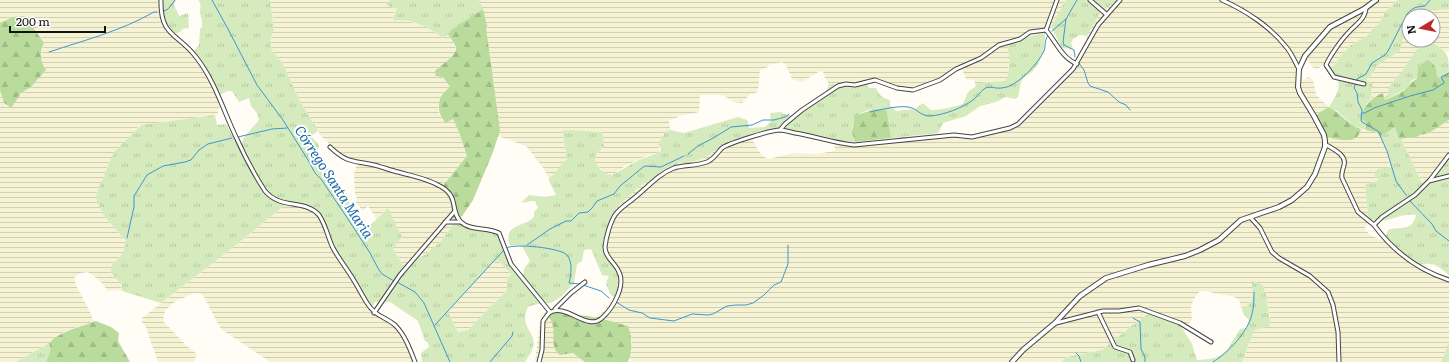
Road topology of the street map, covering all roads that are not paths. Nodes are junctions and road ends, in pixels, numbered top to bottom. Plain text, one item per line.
1 (161, 0) edge
2 (1057, 0) edge
3 (1090, 0) edge
4 (1120, 0) edge
5 (1222, 0) edge
6 (1376, 0) edge
7 (1366, 7) junction
8 (1106, 14) junction
9 (1046, 30) junction
10 (1076, 64) junction
11 (1299, 69) junction
12 (1364, 84) dead end
13 (780, 130) junction
14 (1325, 144) junction
15 (330, 147) dead end
16 (1449, 155) edge
17 (1449, 176) edge
18 (1429, 181) junction
19 (455, 210) junction
20 (1250, 217) junction
21 (445, 222) junction
22 (460, 222) junction
23 (1374, 225) junction
24 (1449, 280) edge
25 (584, 282) dead end
26 (550, 312) junction
27 (1098, 312) junction
28 (374, 313) junction
29 (1055, 323) junction
30 (1211, 342) dead end
31 (1133, 360) dead end
32 (415, 362) edge
33 (539, 362) edge
34 (1012, 362) edge
35 (1340, 362) edge

1 - 28 street
2 - 9 street
3 - 8 street
4 - 8 street
5 - 11 street
6 - 7 street
7 - 11 street
7 - 12 street
8 - 10 street
9 - 10 street
9 - 13 street
10 - 13 street
11 - 14 street
13 - 26 street
14 - 20 street
14 - 23 street
15 - 19 street
16 - 18 street
17 - 18 street
18 - 23 street
19 - 21 street
19 - 22 street
20 - 29 street
20 - 35 street
21 - 22 street
21 - 28 street
22 - 26 street
23 - 24 street
25 - 26 street
26 - 33 street
27 - 29 street
27 - 30 street
27 - 31 street
28 - 32 street
29 - 34 street

